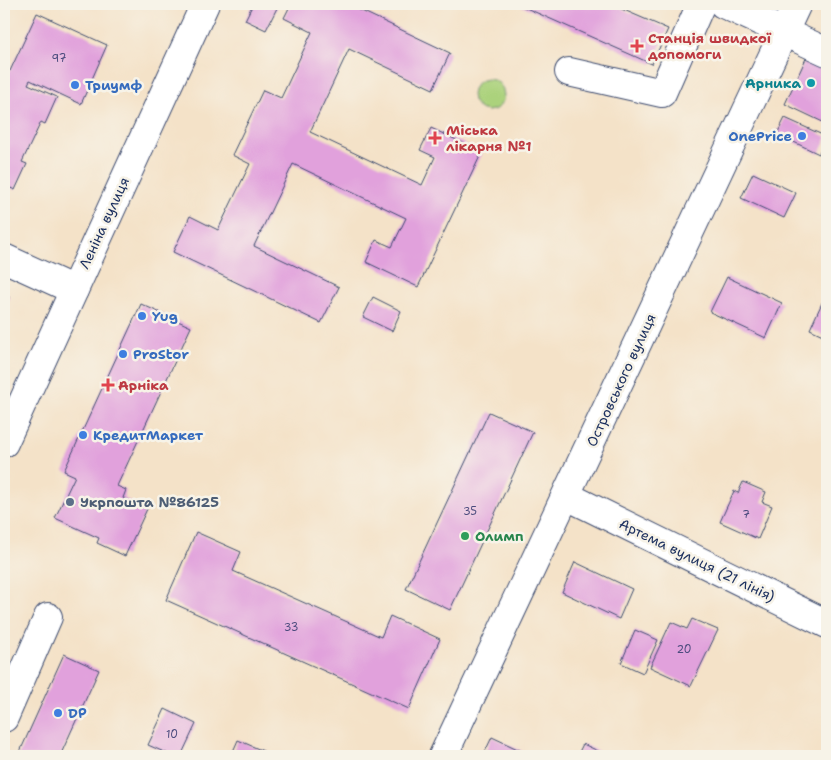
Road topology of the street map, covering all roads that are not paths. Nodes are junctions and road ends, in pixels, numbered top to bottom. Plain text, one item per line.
1 (205, 4) edge
2 (702, 4) edge
3 (723, 4) edge
4 (797, 4) edge
5 (784, 32) junction
6 (827, 52) edge
7 (569, 72) dead end
8 (4, 258) edge
9 (74, 290) junction
10 (4, 443) edge
11 (567, 496) junction
12 (48, 617) dead end
13 (827, 624) edge
14 (4, 718) edge
15 (443, 756) edge

1 - 9 street, Леніна вулиця
2 - 7 street
3 - 5 street
4 - 5 street, Островського вулиця
5 - 6 street
5 - 11 street, Островського вулиця
8 - 9 street
9 - 10 street, Леніна вулиця
11 - 13 street, Артема вулиця (21 лiнiя)
11 - 15 street, Островського вулиця
12 - 14 street

